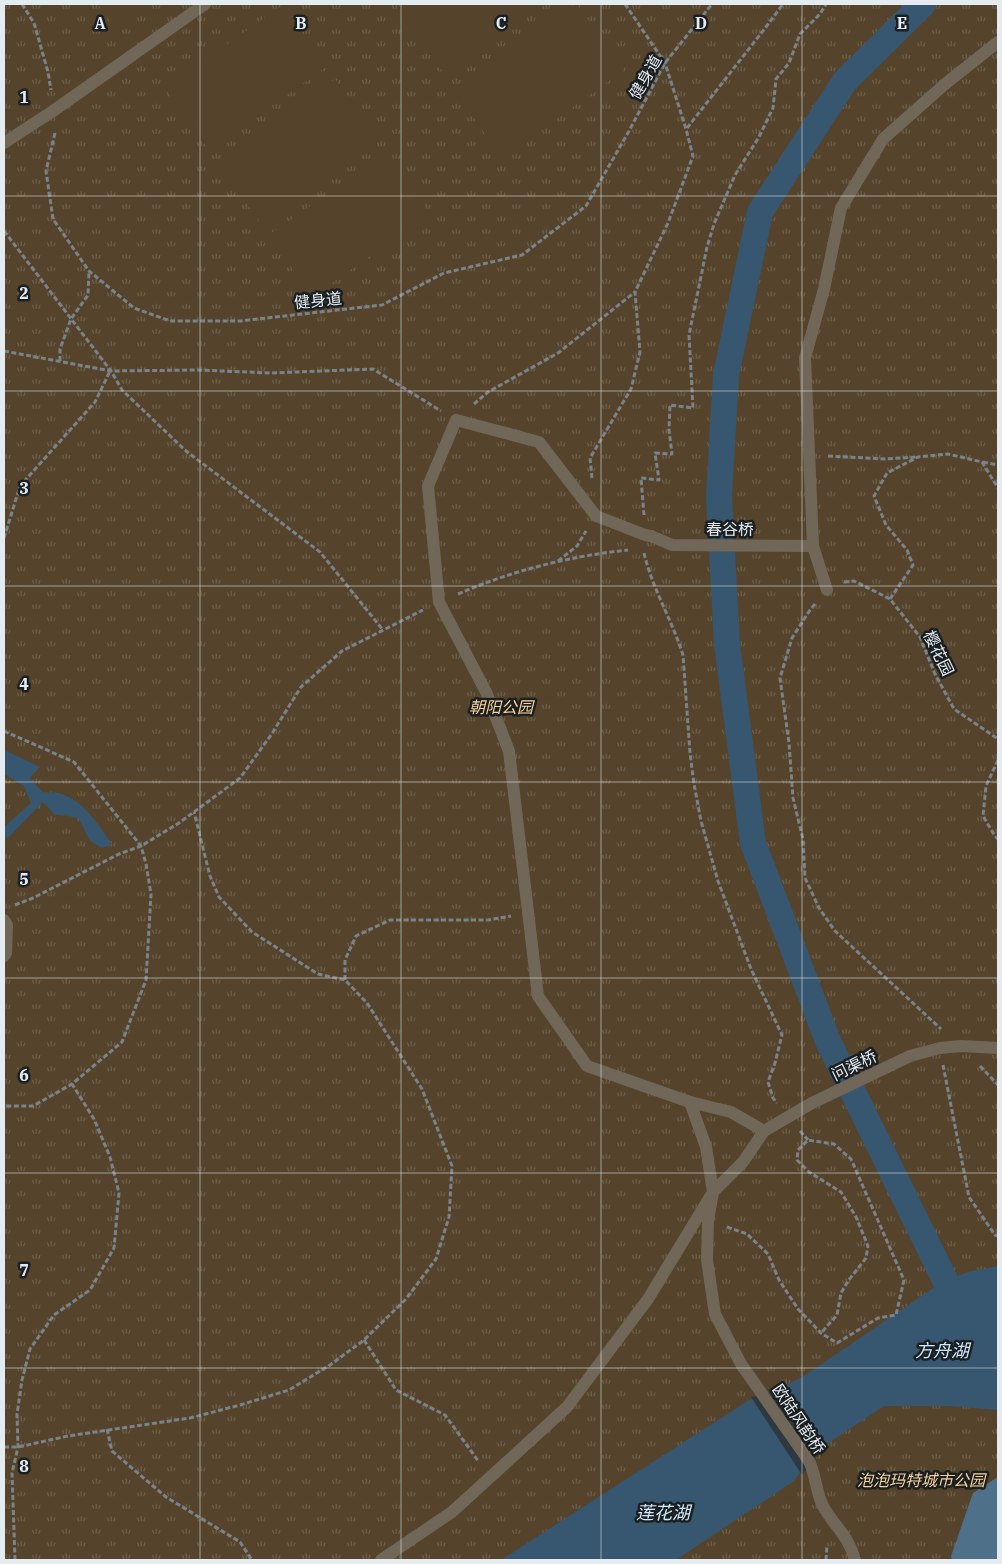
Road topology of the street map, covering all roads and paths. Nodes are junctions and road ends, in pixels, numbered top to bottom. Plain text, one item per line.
1 (22, 4) edge
2 (205, 4) edge
3 (625, 4) edge
4 (712, 4) edge
5 (783, 4) edge
6 (998, 42) edge
7 (665, 64) junction
8 (53, 111) junction
9 (686, 129) junction
10 (4, 143) edge
11 (4, 231) edge
12 (89, 270) junction
13 (635, 292) junction
14 (71, 319) junction
15 (4, 351) edge
16 (60, 361) junction
17 (111, 371) junction
18 (456, 420) junction
19 (810, 454) junction
20 (918, 457) junction
21 (982, 462) junction
22 (998, 465) edge
23 (998, 488) edge
24 (596, 516) junction
25 (4, 538) edge
26 (813, 546) junction
27 (634, 550) dead end
28 (558, 561) junction
29 (827, 590) junction
30 (890, 600) junction
31 (439, 602) junction
32 (383, 630) junction
33 (4, 731) edge
34 (998, 739) edge
35 (998, 760) edge
36 (194, 812) junction
37 (998, 839) edge
38 (141, 846) junction
39 (11, 907) dead end
40 (529, 913) junction
41 (4, 920) edge
42 (4, 956) edge
43 (345, 980) junction
44 (960, 1046) junction
45 (940, 1048) junction
46 (998, 1048) edge
47 (72, 1084) junction
48 (998, 1085) edge
49 (690, 1102) junction
50 (4, 1106) edge
51 (764, 1131) junction
52 (713, 1192) junction
53 (708, 1221) junction
54 (998, 1236) edge
55 (822, 1333) junction
56 (364, 1340) junction
57 (107, 1429) junction
58 (4, 1446) edge
59 (18, 1447) junction
60 (492, 1476) junction
61 (15, 1560) edge
62 (252, 1560) edge
63 (381, 1560) edge
64 (855, 1560) edge

1 - 8 path, 健身道
2 - 8 street
3 - 7 path
4 - 7 path, 健身道
5 - 9 path
6 - 19 street
7 - 9 path
7 - 12 path, 健身道
8 - 10 street
8 - 12 path, 健身道
9 - 13 path
11 - 14 path
12 - 14 path
13 - 18 path
13 - 24 path
14 - 16 path
14 - 17 path
15 - 16 path
16 - 17 path
17 - 18 path
17 - 25 path
17 - 32 path
18 - 24 street
18 - 31 street
19 - 20 path
19 - 26 street
20 - 21 path
20 - 30 path
21 - 22 path
21 - 23 path
24 - 26 street, 春谷桥
24 - 28 path
26 - 29 street
27 - 28 path
28 - 31 path
29 - 30 path, 樱花园
29 - 44 path
30 - 34 path, 樱花园
31 - 32 path
31 - 40 street
32 - 36 path
33 - 38 path
35 - 37 path
36 - 38 path
36 - 43 path
38 - 39 path
38 - 47 path
40 - 43 path
40 - 49 street
41 - 42 street
43 - 56 path
44 - 45 street, 问渠桥
44 - 46 street, 问渠桥
44 - 48 path
45 - 51 street, 问渠桥
45 - 54 path
47 - 50 path
47 - 59 path
49 - 51 street
49 - 52 street, 欧陆风韵桥
51 - 52 street
52 - 53 street, 欧陆风韵桥
52 - 60 street
53 - 55 path
53 - 64 street, 欧陆风韵桥
55 - 55 path
56 - 57 path
56 - 60 path
57 - 59 path
57 - 62 path
58 - 59 path
59 - 61 path
60 - 63 street

